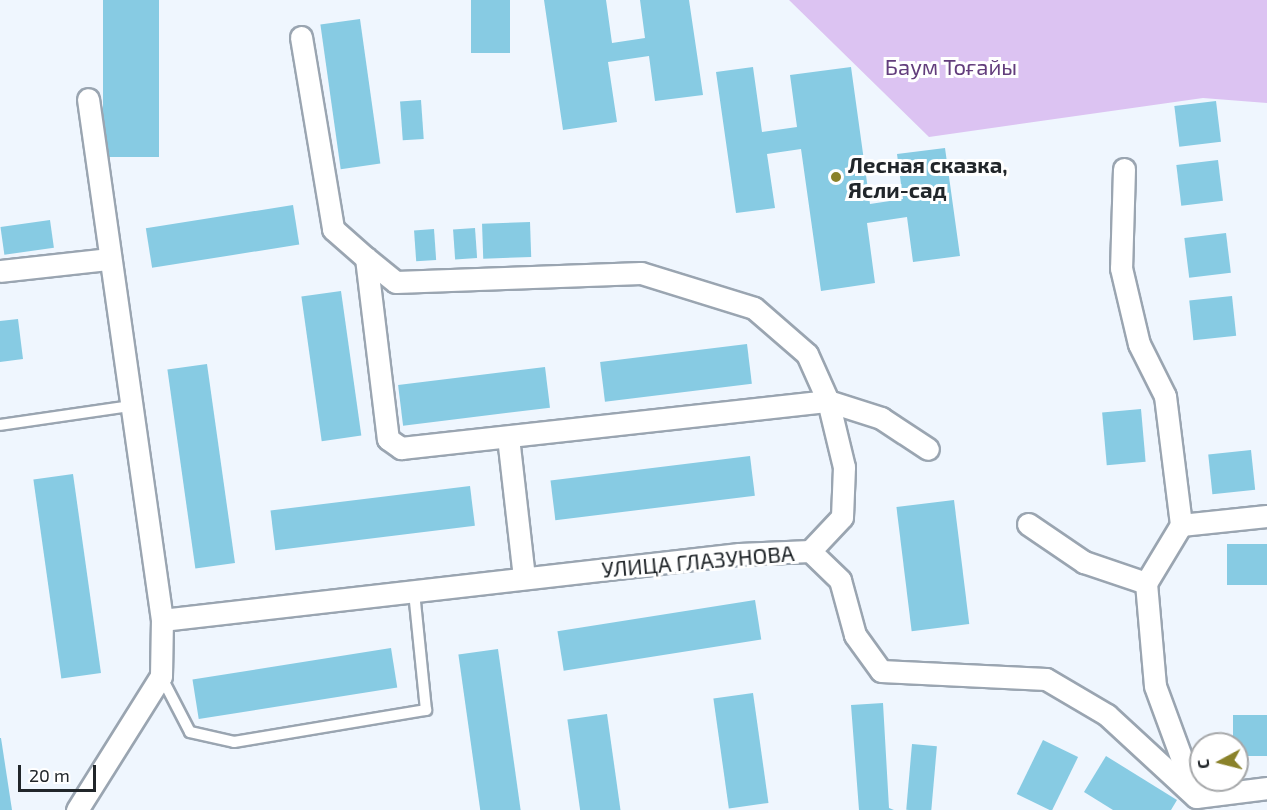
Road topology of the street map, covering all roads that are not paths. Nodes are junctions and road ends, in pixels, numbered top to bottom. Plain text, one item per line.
1 (301, 37) dead end
2 (88, 99) dead end
3 (1124, 169) dead end
4 (366, 258) junction
5 (108, 259) junction
6 (0, 270) edge
7 (828, 401) junction
8 (130, 406) junction
9 (0, 425) edge
10 (508, 437) junction
11 (928, 449) dead end
12 (1267, 516) edge
13 (1028, 524) dead end
14 (1181, 525) junction
15 (810, 551) junction
16 (524, 578) junction
17 (1146, 582) junction
18 (414, 591) junction
19 (162, 620) junction
20 (161, 676) junction
21 (1267, 788) edge
22 (1197, 803) edge
23 (77, 810) edge

1 - 4 street
2 - 5 street
3 - 14 street
4 - 7 street
4 - 10 street
5 - 6 street
5 - 8 street
7 - 10 street
7 - 11 street
7 - 15 street
8 - 9 lane
8 - 19 street
10 - 16 street
12 - 14 street
13 - 17 street
14 - 17 street
15 - 16 street, УЛИЦА ГЛАЗУНОВА
15 - 22 street, УЛИЦА ГЛАЗУНОВА
16 - 18 street, УЛИЦА ГЛАЗУНОВА
17 - 22 street
18 - 19 street, УЛИЦА ГЛАЗУНОВА
18 - 20 lane
19 - 20 street
20 - 23 street
21 - 22 street

